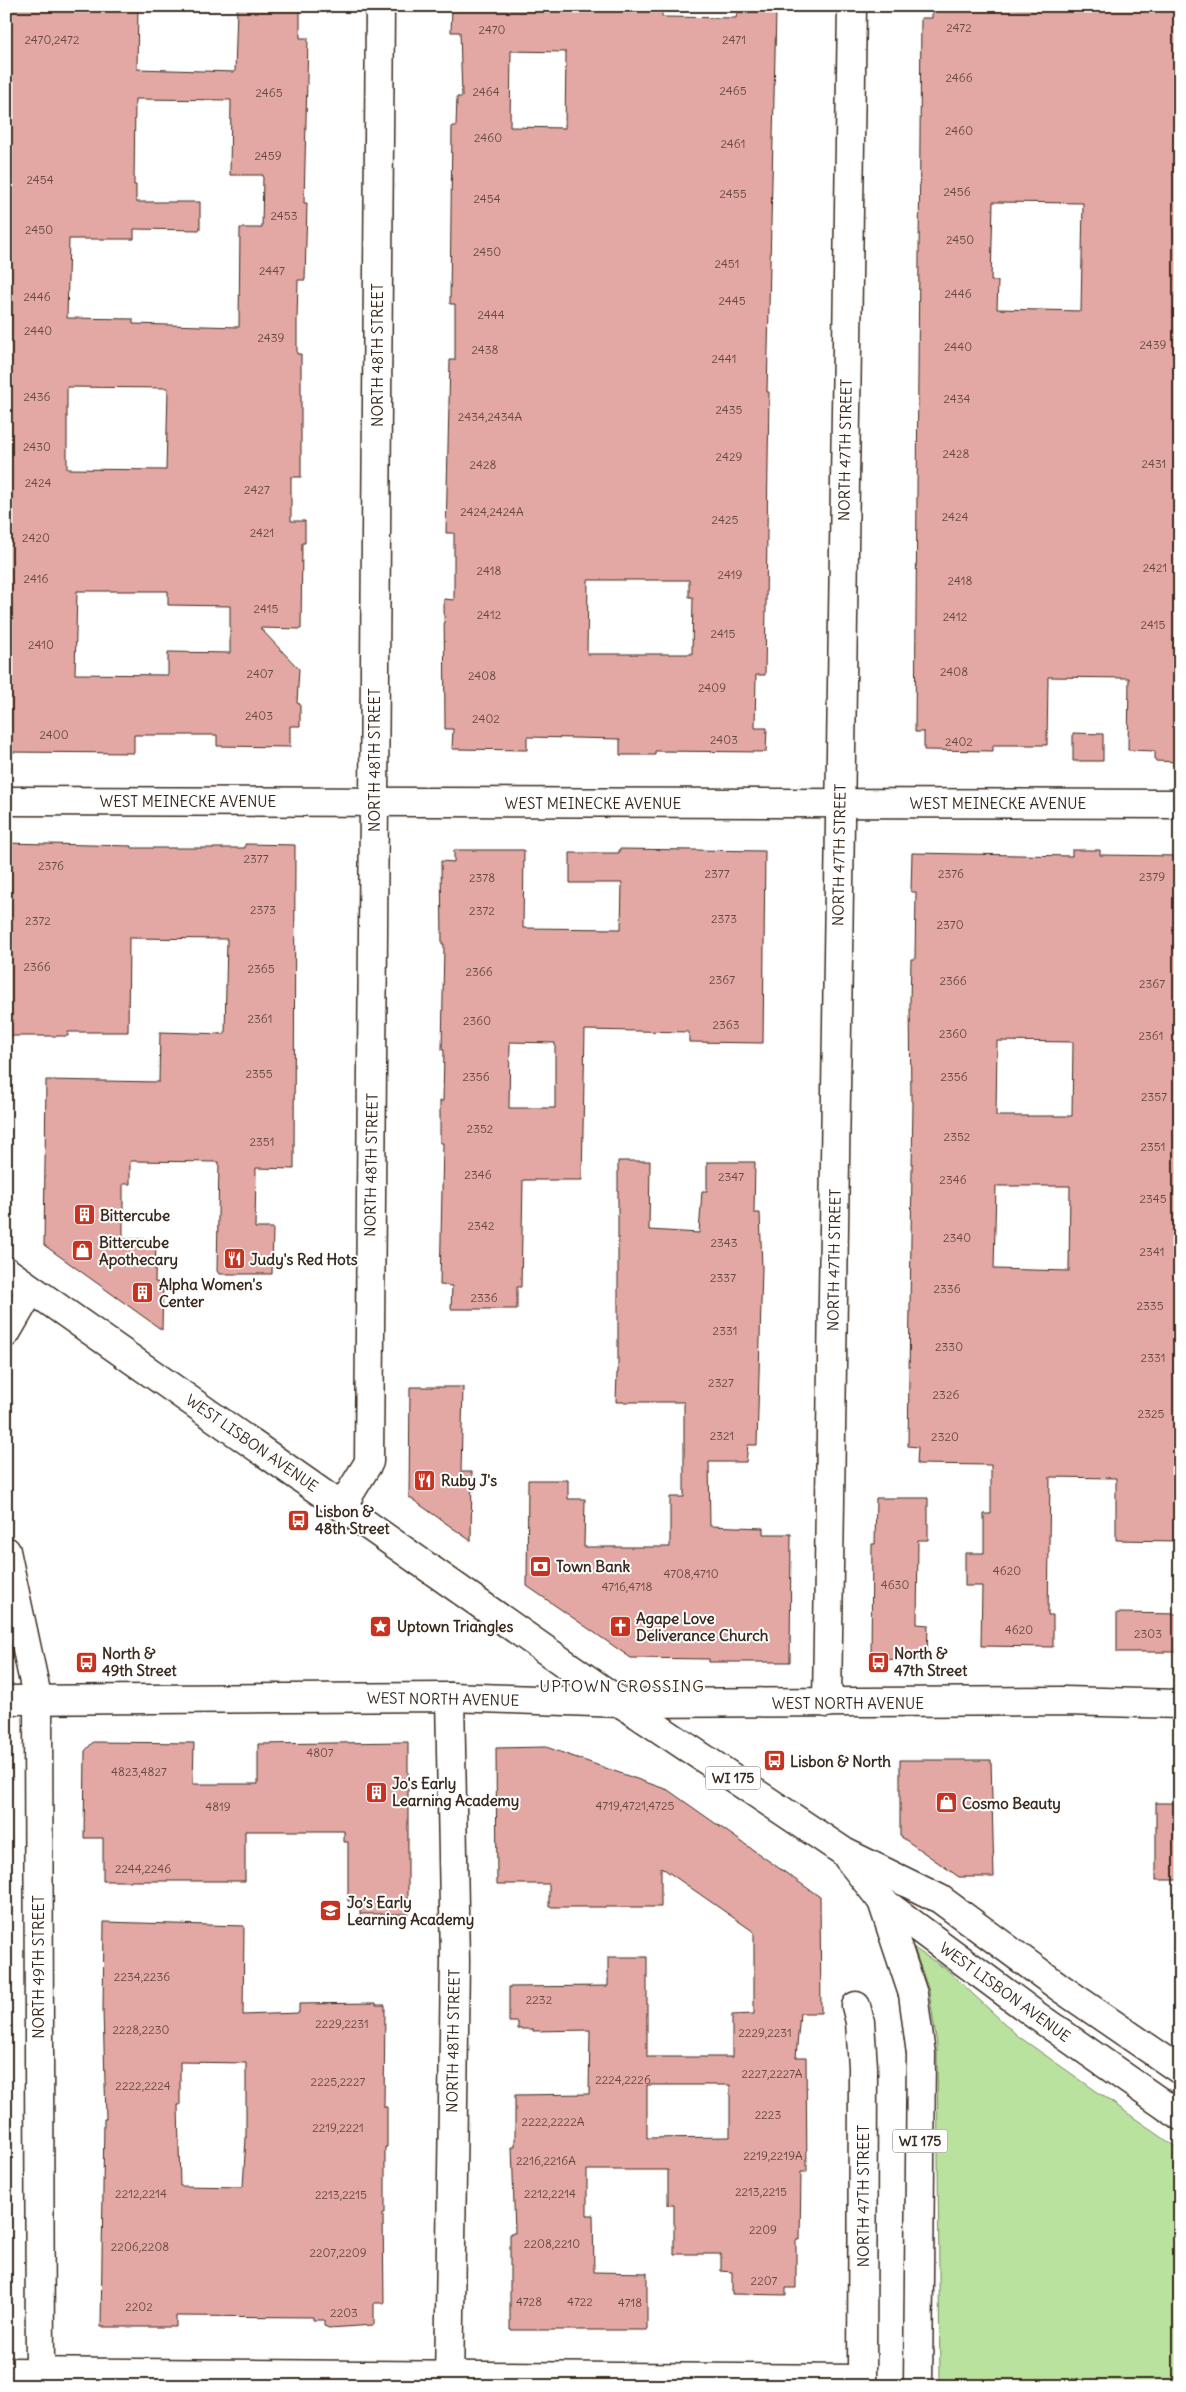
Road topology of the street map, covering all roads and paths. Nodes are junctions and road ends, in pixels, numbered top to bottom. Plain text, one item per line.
1 (380, 6) edge
2 (852, 6) edge
3 (6, 801) edge
4 (374, 802) junction
5 (840, 803) junction
6 (1180, 804) edge
7 (6, 1271) edge
8 (31, 1290) junction
9 (6, 1333) edge
10 (342, 1506) junction
11 (6, 1551) edge
12 (450, 1697) junction
13 (6, 1700) edge
14 (38, 1700) junction
15 (621, 1703) junction
16 (827, 1704) junction
17 (1180, 1704) edge
18 (844, 1852) junction
19 (882, 1901) junction
20 (856, 2006) dead end
21 (1180, 2070) edge
22 (1180, 2116) edge
23 (6, 2372) edge
24 (40, 2380) edge
25 (449, 2381) edge
26 (862, 2382) edge
27 (918, 2386) edge

1 - 4 main road, NORTH 48TH STREET
2 - 5 main road, NORTH 47TH STREET
3 - 4 main road, WEST MEINECKE AVENUE
4 - 5 main road, WEST MEINECKE AVENUE
4 - 10 main road, NORTH 48TH STREET
5 - 6 main road, WEST MEINECKE AVENUE
5 - 16 main road, NORTH 47TH STREET
7 - 8 main road, WEST LISBON AVENUE / WI 175
8 - 9 main road
8 - 10 main road, WEST LISBON AVENUE / WI 175
10 - 15 main road, WEST LISBON AVENUE / WI 175
11 - 14 main road, NORTH 49TH STREET
12 - 14 main road, WEST NORTH AVENUE
12 - 15 main road, WEST NORTH AVENUE
12 - 25 main road, NORTH 48TH STREET
13 - 14 main road, WEST NORTH AVENUE
14 - 24 main road, NORTH 49TH STREET
15 - 16 main road, WEST NORTH AVENUE
15 - 18 main road, WEST LISBON AVENUE / WI 175
16 - 17 main road, WEST NORTH AVENUE
18 - 19 main road, WEST LISBON AVENUE / WI 175
18 - 21 main road, WEST LISBON AVENUE / WI 175
19 - 22 main road, WEST LISBON AVENUE
19 - 27 main road, WI 175
20 - 26 main road, NORTH 47TH STREET
23 - 24 main road
24 - 25 main road
25 - 26 main road

